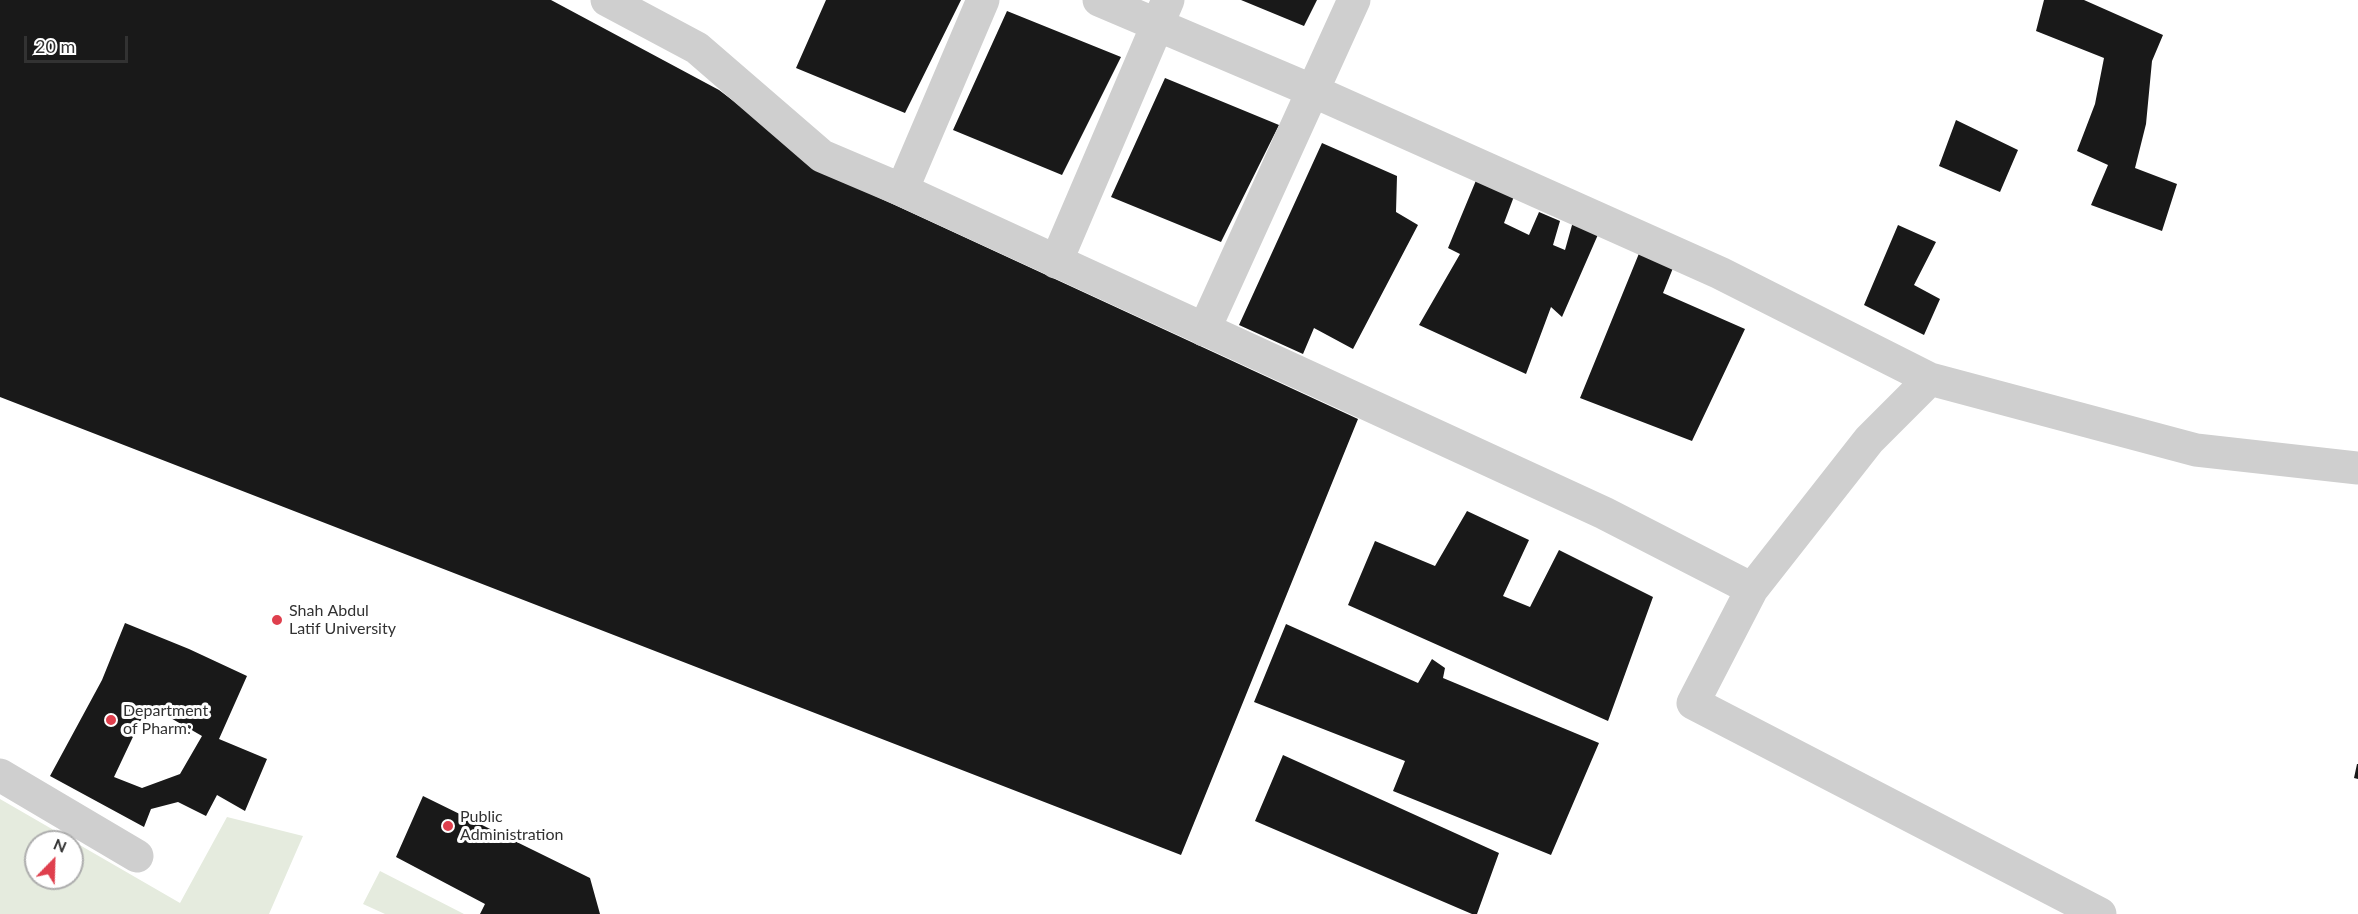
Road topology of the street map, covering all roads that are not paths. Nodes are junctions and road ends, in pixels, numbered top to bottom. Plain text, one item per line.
1 (607, 0) edge
2 (983, 0) edge
3 (1099, 0) edge
4 (1354, 0) edge
5 (1162, 12) edge
6 (1313, 91) junction
7 (902, 190) junction
8 (1056, 262) junction
9 (1204, 330) junction
10 (1929, 379) junction
11 (2358, 468) edge
12 (1752, 589) junction
13 (0, 775) edge
14 (137, 856) dead end
15 (2100, 914) edge

1 - 7 street
2 - 7 street
3 - 5 street
4 - 6 street
5 - 6 street
5 - 8 street
6 - 9 street
6 - 10 street
7 - 8 street
8 - 9 street
9 - 12 street
10 - 11 street
10 - 12 street
12 - 15 street
13 - 14 street

